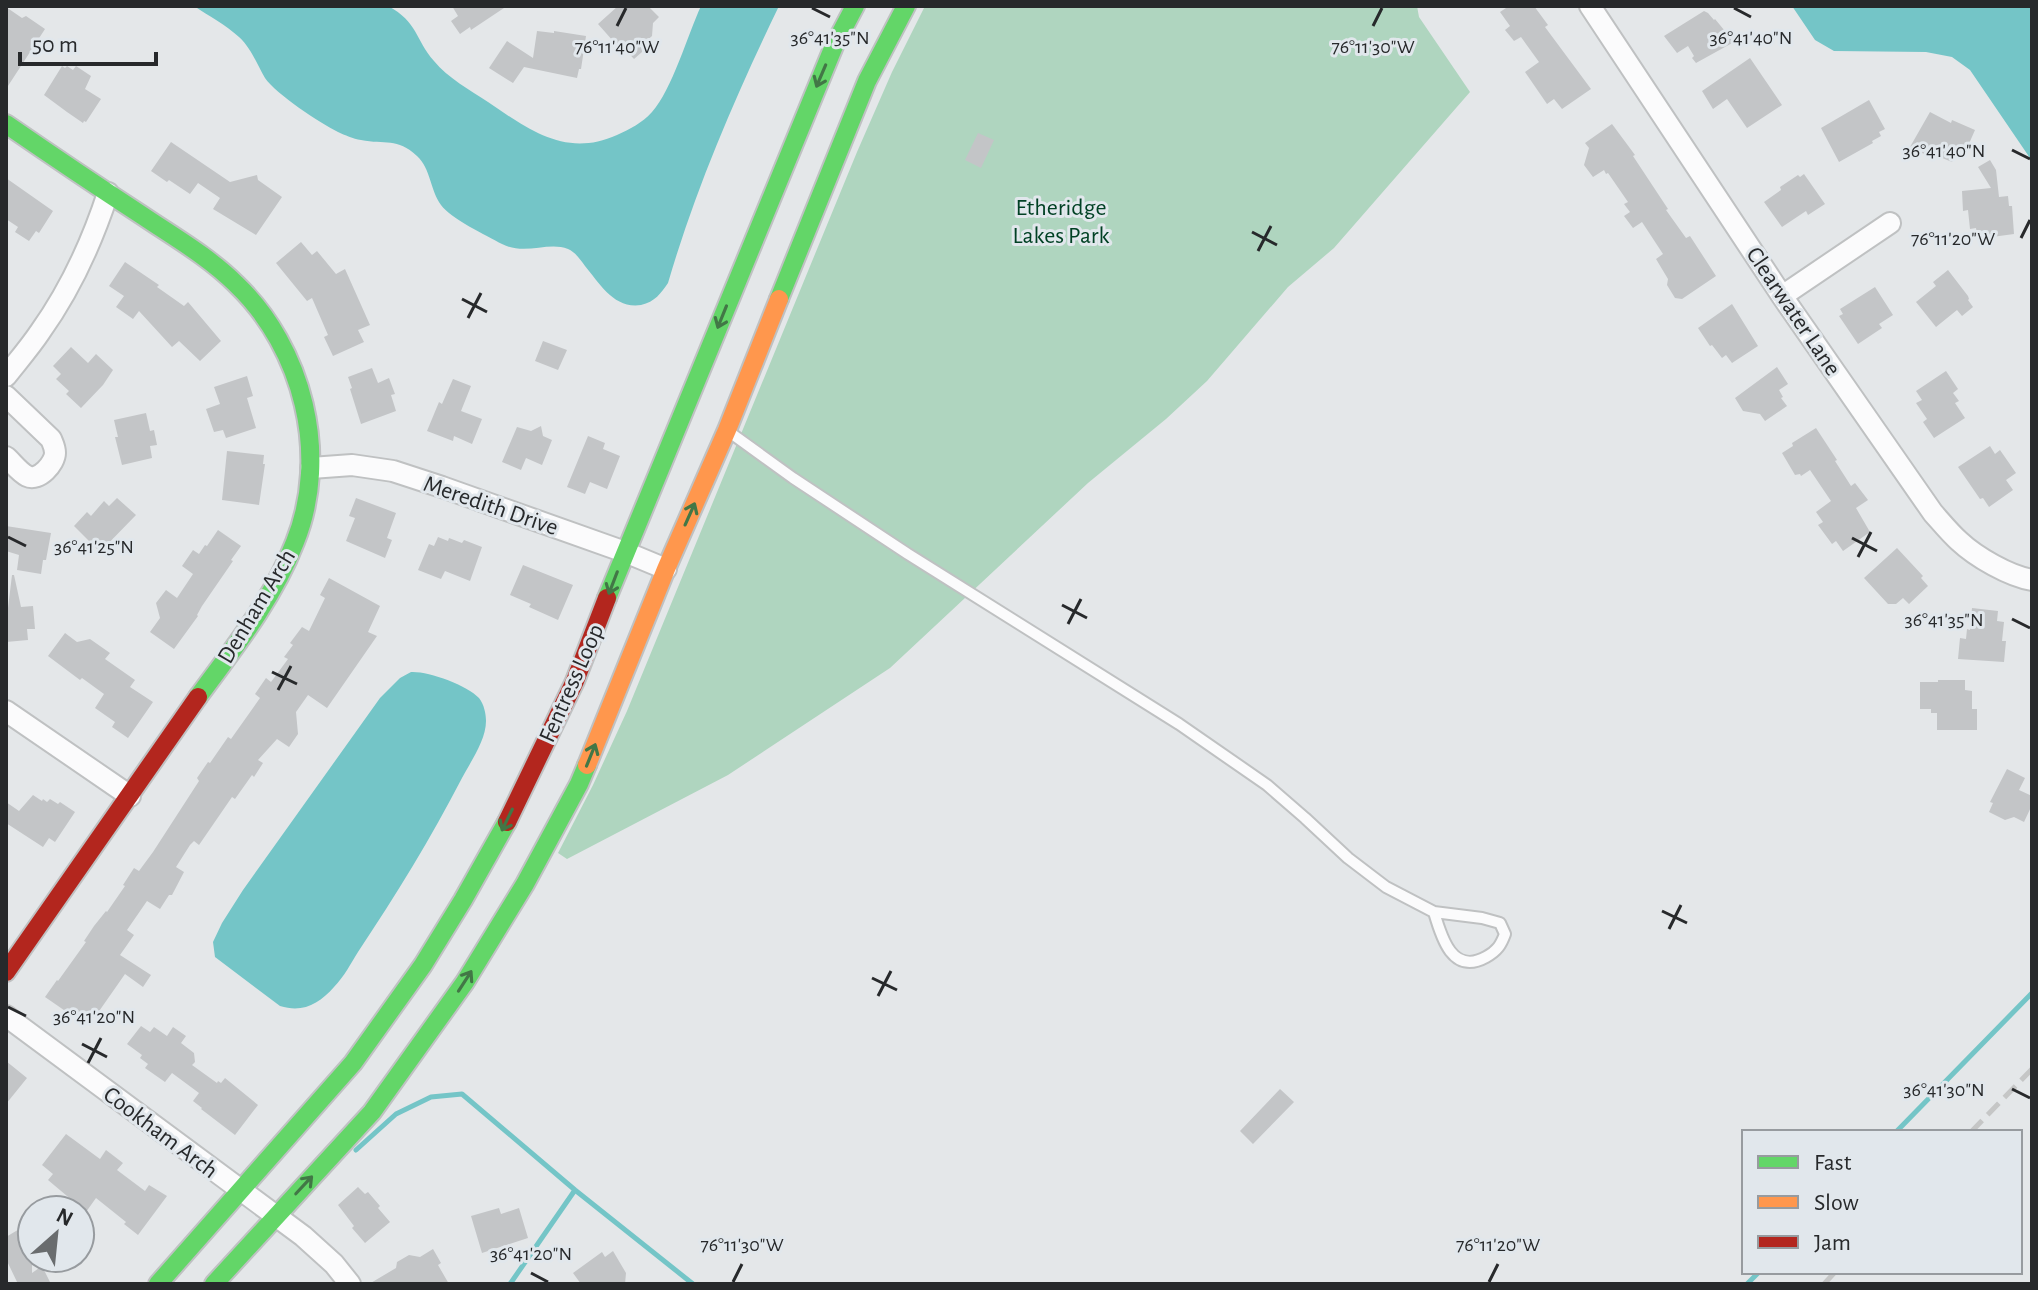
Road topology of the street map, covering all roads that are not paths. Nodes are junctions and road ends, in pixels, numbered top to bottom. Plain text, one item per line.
1 (855, 6) edge
2 (906, 6) edge
3 (1590, 6) edge
4 (6, 124) edge
5 (108, 193) junction
6 (1890, 223) dead end
7 (1782, 296) junction
8 (6, 376) edge
9 (6, 396) edge
10 (727, 430) junction
11 (6, 457) edge
12 (311, 468) junction
13 (625, 552) junction
14 (666, 569) junction
15 (2032, 580) edge
16 (6, 711) edge
17 (130, 796) junction
18 (1434, 912) junction
19 (6, 972) edge
20 (6, 1016) edge
21 (239, 1190) junction
22 (275, 1216) junction
23 (158, 1284) edge
24 (214, 1284) edge
25 (350, 1284) edge

1 -> 13 street, Fentress Loop
2 - 10 street, Fentress Loop
3 - 7 street, Clearwater Lane
4 - 5 street, Denham Arch
5 - 8 street
5 - 12 street, Denham Arch
6 - 7 street
7 - 15 street, Clearwater Lane
9 - 11 street
14 -> 10 street, Fentress Loop
10 - 18 lane
12 - 13 street, Meredith Drive
12 - 17 street, Denham Arch
13 - 14 street, Meredith Drive
13 -> 21 street, Fentress Loop
22 -> 14 street, Fentress Loop
16 - 17 street
17 - 19 street, Denham Arch
18 - 18 lane
20 - 21 street, Cookham Arch
21 - 22 street, Cookham Arch
21 - 23 street, Fentress Loop
22 - 24 street, Fentress Loop
22 - 25 street, Cookham Arch

